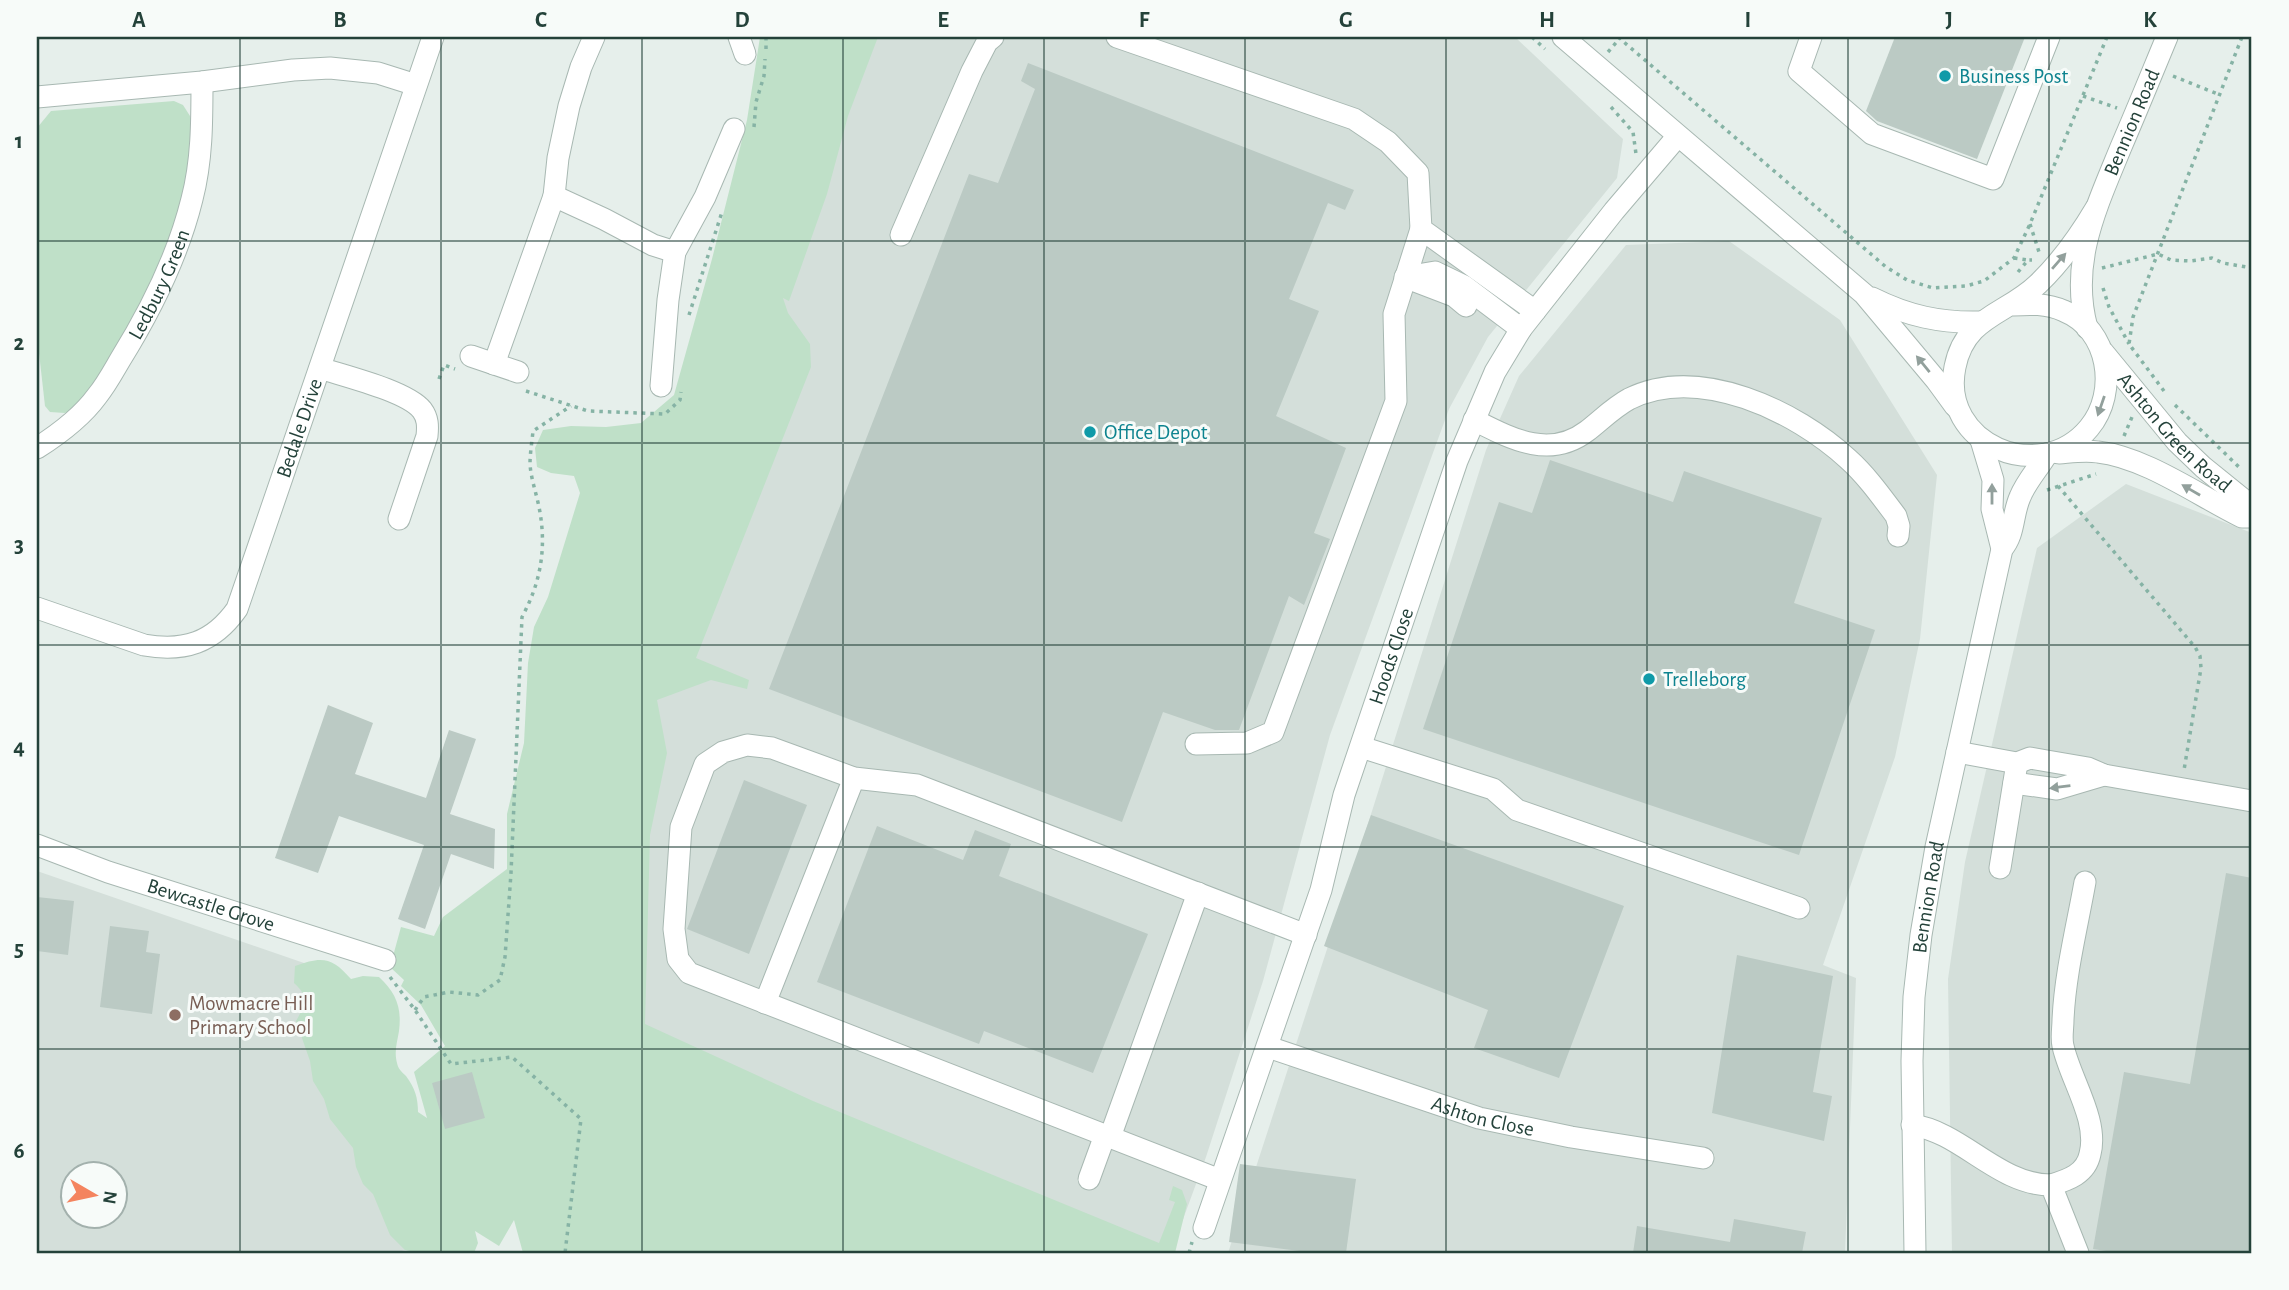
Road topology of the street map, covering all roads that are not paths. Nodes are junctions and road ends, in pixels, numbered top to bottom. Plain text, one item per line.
1 (433, 37) edge
2 (594, 37) edge
3 (993, 37) edge
4 (1117, 37) edge
5 (1811, 37) edge
6 (2049, 37) edge
7 (2167, 37) edge
8 (1558, 46) edge
9 (202, 82) junction
10 (416, 85) junction
11 (37, 97) edge
12 (734, 129) dead end
13 (1677, 136) junction
14 (554, 196) junction
15 (2096, 208) junction
16 (1421, 229) junction
17 (901, 235) dead end
18 (675, 252) junction
19 (1405, 277) junction
20 (1864, 295) junction
21 (2011, 305) junction
22 (1535, 312) junction
23 (1980, 322) junction
24 (2087, 328) junction
25 (1518, 335) junction
26 (2101, 351) junction
27 (471, 356) dead end
28 (494, 364) junction
29 (320, 368) junction
30 (517, 372) dead end
31 (661, 386) dead end
32 (1964, 419) junction
33 (1474, 420) junction
34 (1981, 439) junction
35 (37, 448) edge
36 (2050, 454) junction
37 (2252, 510) edge
38 (2252, 517) edge
39 (399, 519) dead end
40 (1898, 536) dead end
41 (2002, 549) junction
42 (37, 608) edge
43 (1196, 744) dead end
44 (1361, 747) junction
45 (1956, 752) junction
46 (2016, 773) junction
47 (854, 778) junction
48 (2252, 801) edge
49 (37, 845) edge
50 (2000, 868) dead end
51 (2085, 882) dead end
52 (1198, 893) junction
53 (1799, 908) dead end
54 (1306, 935) junction
55 (385, 960) road end
56 (765, 1003) junction
57 (1268, 1047) junction
58 (1912, 1125) junction
59 (1108, 1136) junction
60 (1703, 1158) dead end
61 (1089, 1179) dead end
62 (1220, 1180) junction
63 (2051, 1185) junction
64 (1204, 1228) dead end
65 (1915, 1253) edge
66 (2078, 1253) edge

1 - 10 street, Bedale Drive
2 - 14 street
3 - 17 street
4 - 16 street
5 - 6 street
7 - 15 street, Bennion Road
8 - 13 street
9 - 10 street
9 - 11 street
9 - 35 street, Ledbury Green
10 - 29 street, Bedale Drive
12 - 18 street
13 - 20 street
13 - 22 street, Hoods Close
14 - 18 street
14 - 28 street
21 -> 15 street, Bennion Road
15 - 24 street, Bennion Road
16 - 19 street
16 - 22 street
18 - 31 street
19 - 25 street
19 - 43 street
20 - 23 street
32 -> 20 street
21 - 23 street
21 - 24 street
22 - 25 street, Hoods Close
23 - 32 street
24 - 26 street
25 - 33 street, Hoods Close
26 -> 36 street
26 - 37 street, Ashton Green Road
27 - 28 street
28 - 30 street
29 - 39 street
29 - 42 street, Bedale Drive
32 - 34 street
33 - 40 street
33 - 44 street, Hoods Close
34 - 36 street
41 -> 34 street, Bennion Road
38 -> 36 street, Ashton Green Road
36 - 41 street, Bennion Road
41 - 45 street, Bennion Road
44 - 53 street
44 - 54 street, Hoods Close
45 - 46 street
45 - 58 street, Bennion Road
46 - 48 street
46 - 50 street
47 - 52 street
47 - 56 street
47 - 56 street
49 - 55 street, Bewcastle Grove
51 - 63 street
52 - 54 street
52 - 59 street
54 - 57 street, Hoods Close
56 - 59 street
57 - 60 street, Ashton Close
57 - 62 street, Hoods Close
58 - 63 street
58 - 65 street, Bennion Road
59 - 61 street
59 - 62 street
62 - 64 street, Hoods Close
63 - 66 street

